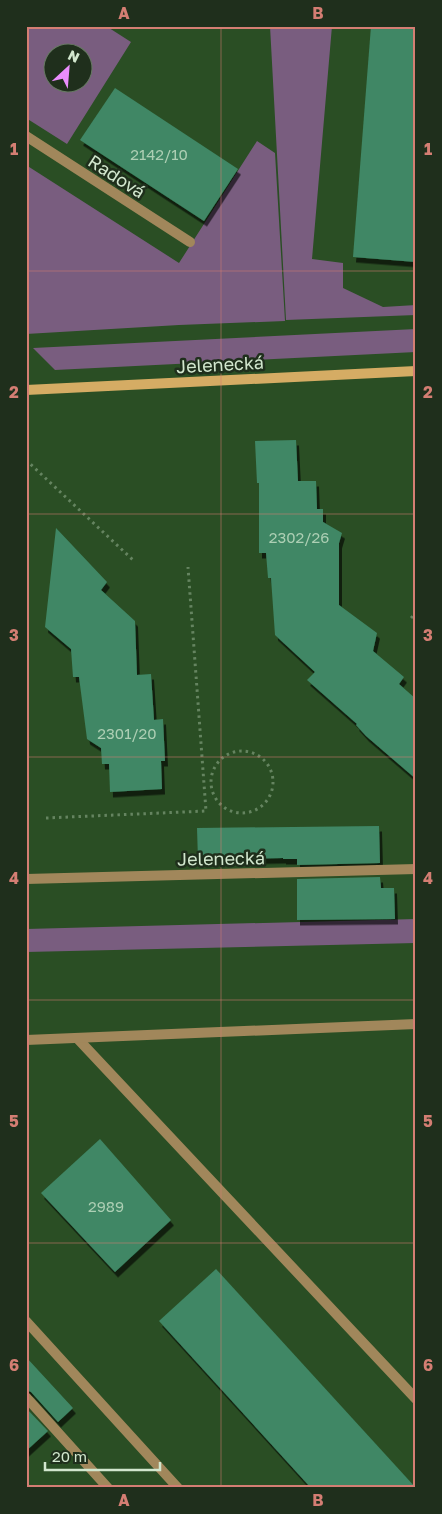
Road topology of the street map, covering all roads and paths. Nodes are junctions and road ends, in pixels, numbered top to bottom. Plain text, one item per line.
1 (26, 136) edge
2 (190, 242) dead end
3 (416, 371) edge
4 (26, 390) edge
5 (26, 460) edge
6 (133, 560) dead end
7 (188, 567) dead end
8 (416, 613) edge
9 (411, 618) dead end
10 (205, 784) junction
11 (211, 785) junction
12 (46, 818) dead end
13 (416, 870) edge
14 (26, 879) edge
15 (416, 1024) edge
16 (76, 1038) junction
17 (26, 1040) edge
18 (26, 1321) edge
19 (26, 1397) edge
20 (416, 1399) edge
21 (108, 1488) edge
22 (178, 1488) edge

1 - 2 street, Radová
3 - 4 street, Jelenecká
5 - 6 path
7 - 10 path
8 - 9 path
10 - 11 path
10 - 12 path
11 - 11 path
13 - 14 street, Jelenecká
15 - 16 street
16 - 17 street
16 - 20 street
18 - 22 street
19 - 21 street

